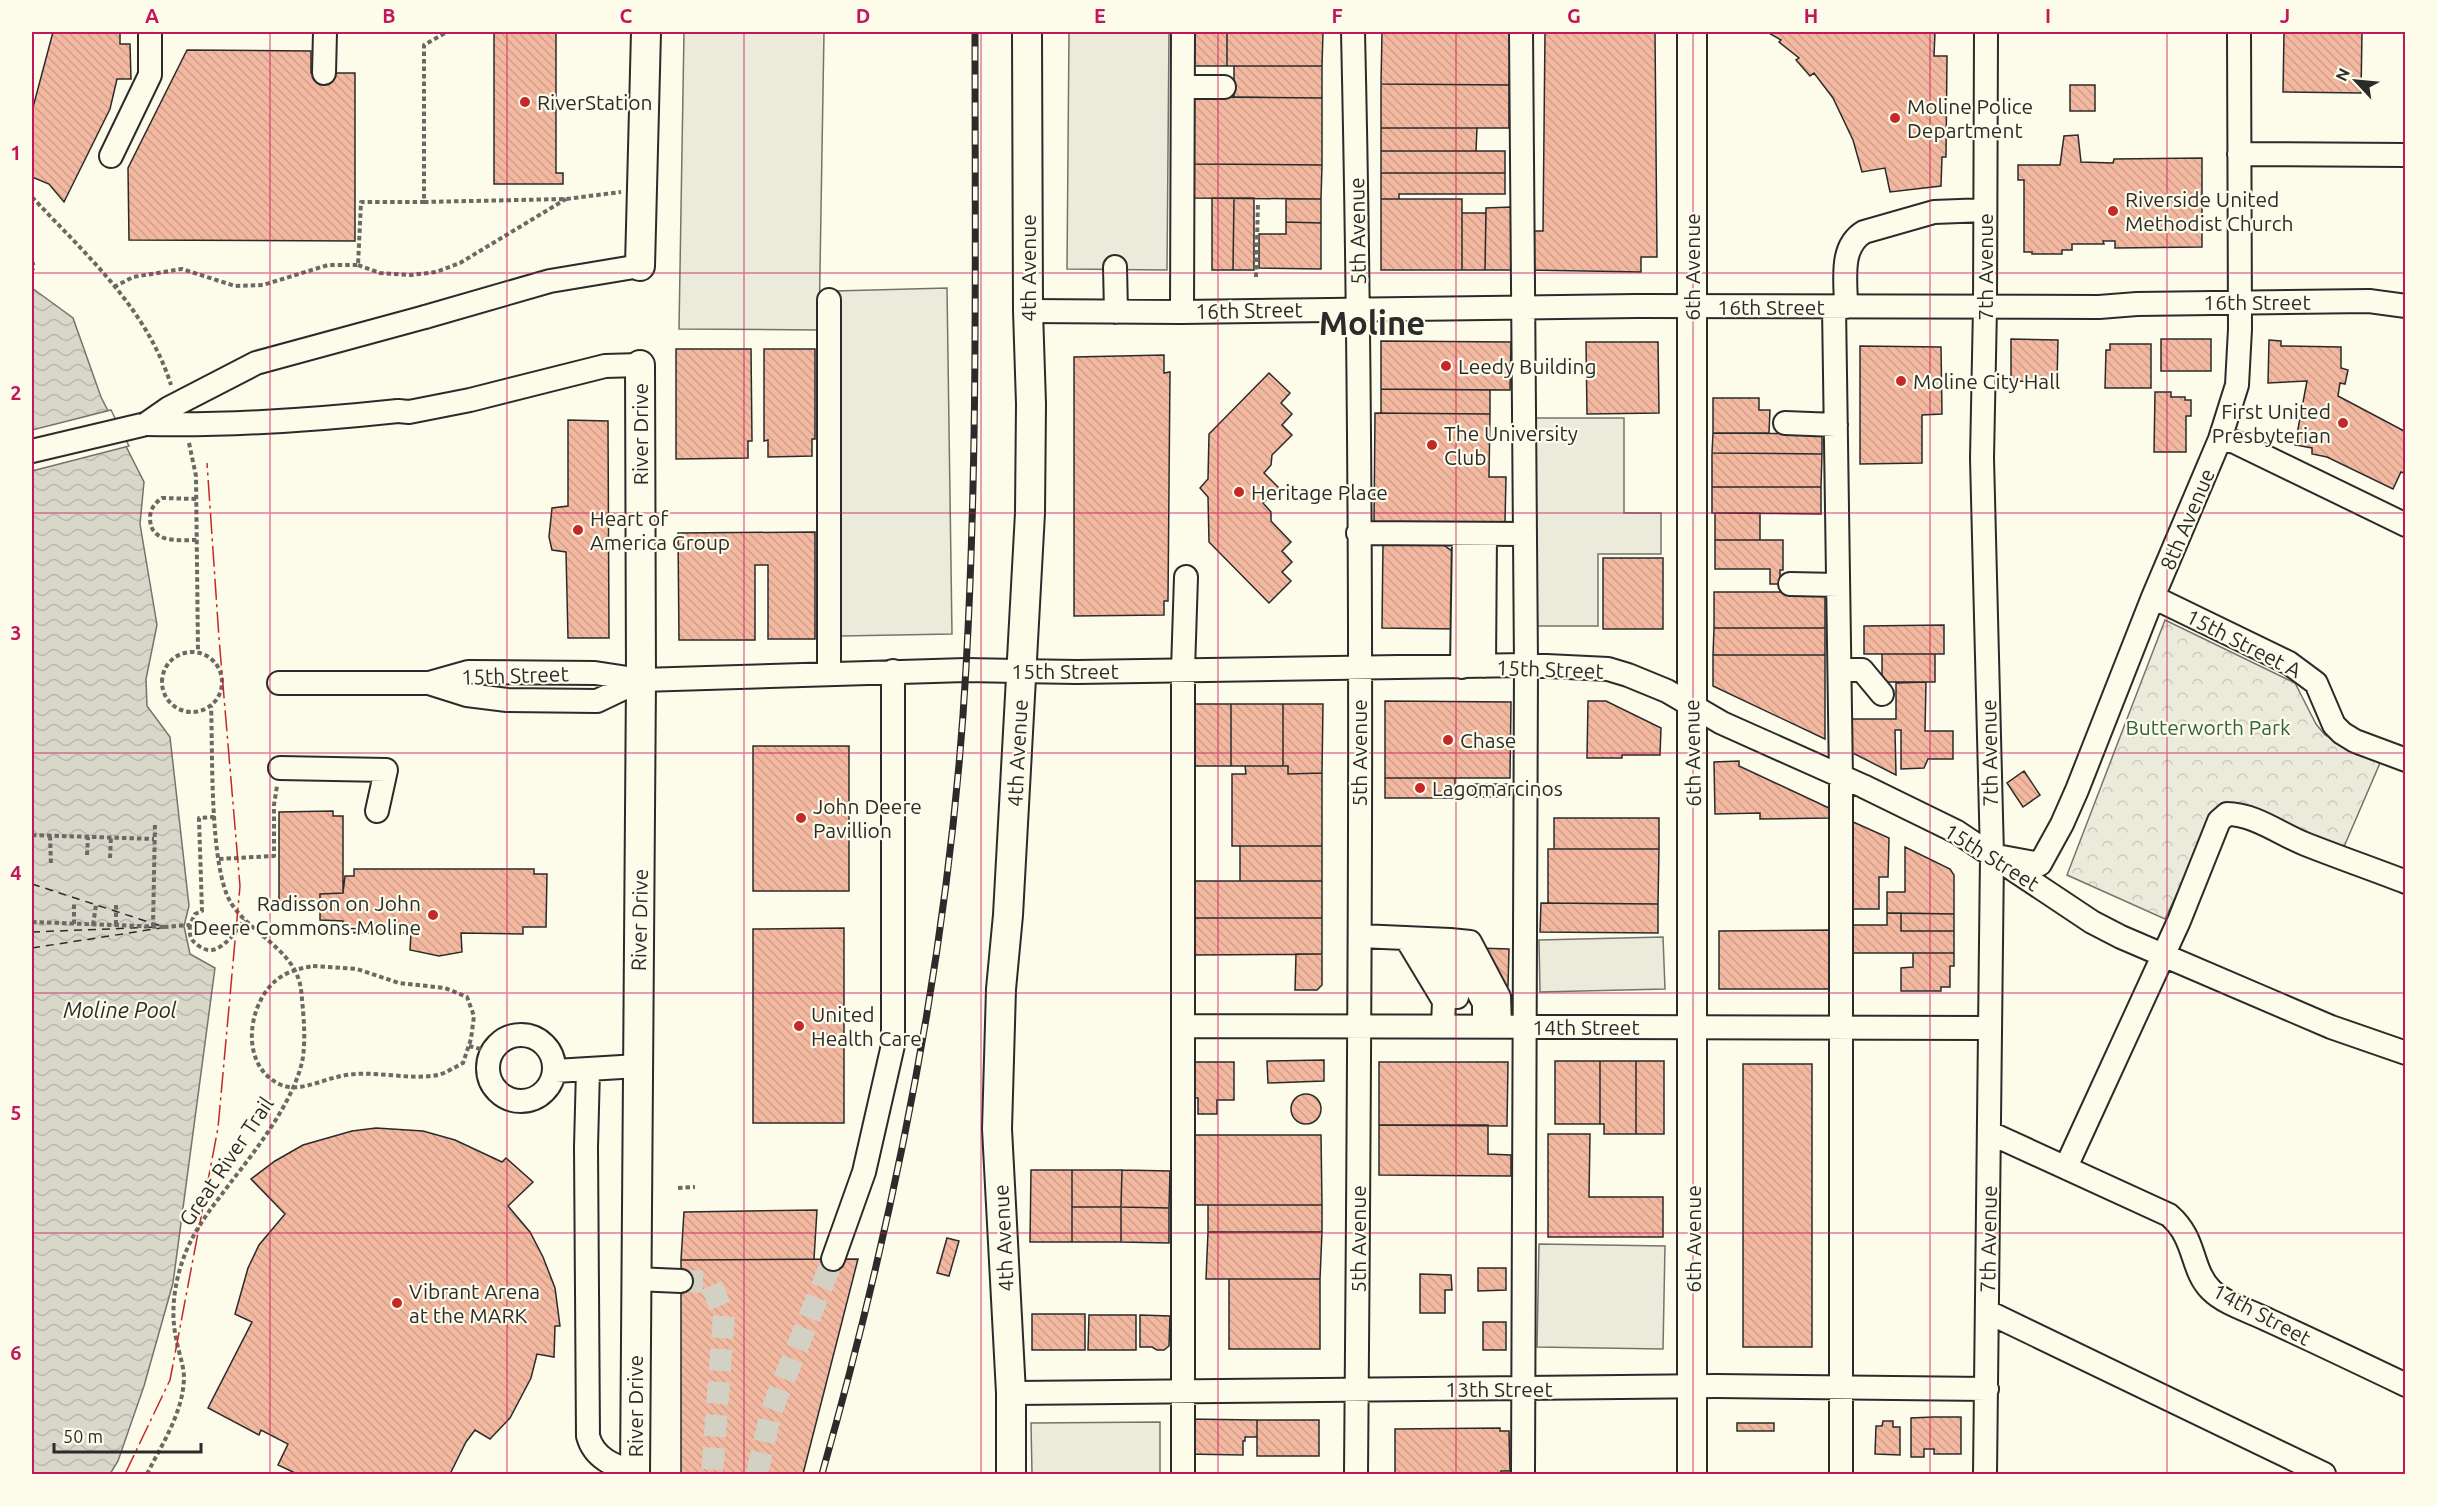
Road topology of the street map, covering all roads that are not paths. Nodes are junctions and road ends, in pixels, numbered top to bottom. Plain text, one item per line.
1 (150, 32) edge
2 (325, 32) edge
3 (646, 32) edge
4 (1027, 32) edge
5 (1183, 32) edge
6 (1353, 32) edge
7 (1521, 32) edge
8 (1692, 32) edge
9 (1986, 32) edge
10 (2239, 32) edge
11 (320, 68) dead end
12 (1183, 87) junction
13 (1224, 87) dead end
14 (2239, 154) junction
15 (2406, 155) edge
16 (111, 156) dead end
17 (1985, 210) junction
18 (640, 266) joint
19 (1115, 267) dead end
20 (829, 300) dead end
21 (2240, 302) junction
22 (2406, 306) edge
23 (1524, 307) junction
24 (1692, 307) junction
25 (1840, 307) junction
26 (1985, 307) junction
27 (1358, 308) junction
28 (1028, 311) junction
29 (1116, 312) junction
30 (1182, 312) junction
31 (640, 365) joint
32 (1785, 423) dead end
33 (146, 424) junction
34 (1836, 425) junction
35 (2220, 439) junction
36 (32, 452) edge
37 (2406, 525) edge
38 (1358, 533) junction
39 (1480, 534) junction
40 (1525, 534) junction
41 (1186, 577) dead end
42 (1790, 584) dead end
43 (1838, 585) junction
44 (2153, 597) junction
45 (1526, 665) junction
46 (1478, 666) junction
47 (1359, 667) junction
48 (1021, 670) junction
49 (1183, 670) junction
50 (1840, 670) junction
51 (893, 671) junction
52 (829, 674) junction
53 (641, 680) junction
54 (279, 683) dead end
55 (1881, 694) dead end
56 (1691, 705) junction
57 (2406, 760) edge
58 (280, 768) road end
59 (1841, 778) junction
60 (377, 811) dead end
61 (1992, 855) junction
62 (2406, 882) edge
63 (1360, 936) junction
64 (1428, 939) junction
65 (2163, 957) junction
66 (1184, 1026) junction
67 (1360, 1026) junction
68 (1451, 1026) junction
69 (1492, 1026) junction
70 (1525, 1027) junction
71 (1694, 1028) junction
72 (1840, 1028) junction
73 (1988, 1028) junction
74 (2406, 1053) edge
75 (638, 1066) junction
76 (588, 1069) junction
77 (555, 1071) junction
78 (1990, 1133) junction
79 (2066, 1167) junction
80 (842, 1259) tunnel mouth
81 (635, 1279) junction
82 (681, 1281) tunnel mouth
83 (1988, 1312) junction
84 (2406, 1385) edge
85 (1693, 1387) junction
86 (1523, 1388) junction
87 (1842, 1388) junction
88 (1987, 1389) junction
89 (1357, 1390) junction
90 (1184, 1391) junction
91 (1011, 1393) junction
92 (635, 1474) edge
93 (1011, 1474) edge
94 (1183, 1474) edge
95 (1356, 1474) edge
96 (1523, 1474) edge
97 (1692, 1474) edge
98 (1841, 1474) edge
99 (1985, 1474) edge
100 (2324, 1474) edge

1 - 16 street
2 - 11 street
3 - 18 main road
4 - 28 main road, 4th Avenue
5 - 12 street
6 - 27 street, 5th Avenue
7 - 23 street
8 - 24 main road, 6th Avenue
9 - 17 street, 7th Avenue
10 - 14 street, 8th Avenue
12 - 13 street
12 - 30 street
14 - 15 street
14 - 21 street, 8th Avenue
17 - 25 street
17 - 26 street, 7th Avenue
18 - 33 street, bridge
19 - 29 street
20 - 52 street
21 - 22 street, 16th Street
21 - 26 street, 16th Street
21 - 35 street, 8th Avenue
23 - 24 street, 16th Street
23 - 27 street, 16th Street
23 - 40 street
24 - 25 street, 16th Street
24 - 56 main road, 6th Avenue
25 - 26 street, 16th Street
25 - 34 street
26 - 61 street, 7th Avenue
27 - 30 street, 16th Street
27 - 38 street, 5th Avenue
28 - 29 street, 16th Street
28 - 48 main road, 4th Avenue
29 - 30 street, 16th Street
31 - 33 street, bridge
31 - 53 main road, River Drive
32 - 34 street
33 - 36 street
34 - 43 street
35 - 37 street
35 - 44 street, 8th Avenue
38 - 39 street
38 - 47 street, 5th Avenue
39 - 40 street
39 - 46 street
39 - 46 street
40 - 45 street
41 - 49 street
42 - 43 street
43 - 50 street
44 - 57 street, 15th Street A
44 - 61 street, 8th Avenue
45 - 46 street, 15th Street
45 - 56 street, 15th Street
45 - 70 street
46 - 47 street, 15th Street
47 - 49 street, 15th Street
47 - 63 street, 5th Avenue
48 - 49 street, 15th Street
48 - 51 street, 15th Street
48 - 91 main road, 4th Avenue
49 - 66 street
50 - 55 street
50 - 59 street
51 - 52 street, 15th Street
51 - 80 street
52 - 53 street, 15th Street
53 - 54 street, 15th Street
53 - 75 main road, River Drive
56 - 59 street, 15th Street
56 - 71 main road, 6th Avenue
58 - 60 street
59 - 61 street, 15th Street
59 - 72 street
61 - 65 street, 15th Street
61 - 73 street, 7th Avenue
62 - 65 street
63 - 64 street
63 - 67 street, 5th Avenue
64 - 68 street
64 - 69 street
65 - 74 street, 15th Street
65 - 79 street
66 - 67 street, 14th Street
66 - 90 street
67 - 68 street, 14th Street
67 - 89 street, 5th Avenue
68 - 69 street, 14th Street
69 - 70 street, 14th Street
70 - 71 street, 14th Street
70 - 86 street
71 - 72 street, 14th Street
71 - 85 main road, 6th Avenue
72 - 73 street, 14th Street
72 - 87 street
73 - 78 street, 7th Avenue
75 - 76 street
75 - 81 main road, River Drive
76 - 77 street
76 - 92 street
77 - 77 street
78 - 79 street, 14th Street
78 - 83 street, 7th Avenue
79 - 84 street, 14th Street
81 - 82 street
81 - 92 main road, River Drive
83 - 88 street, 7th Avenue
83 - 100 street
85 - 86 street, 13th Street
85 - 87 street, 13th Street
85 - 97 main road, 6th Avenue
86 - 89 street, 13th Street
86 - 96 street
87 - 88 street, 13th Street
87 - 98 street
88 - 99 street, 7th Avenue
89 - 90 street, 13th Street
89 - 95 street, 5th Avenue
90 - 91 street, 13th Street
90 - 94 street
91 - 93 main road, 4th Avenue

